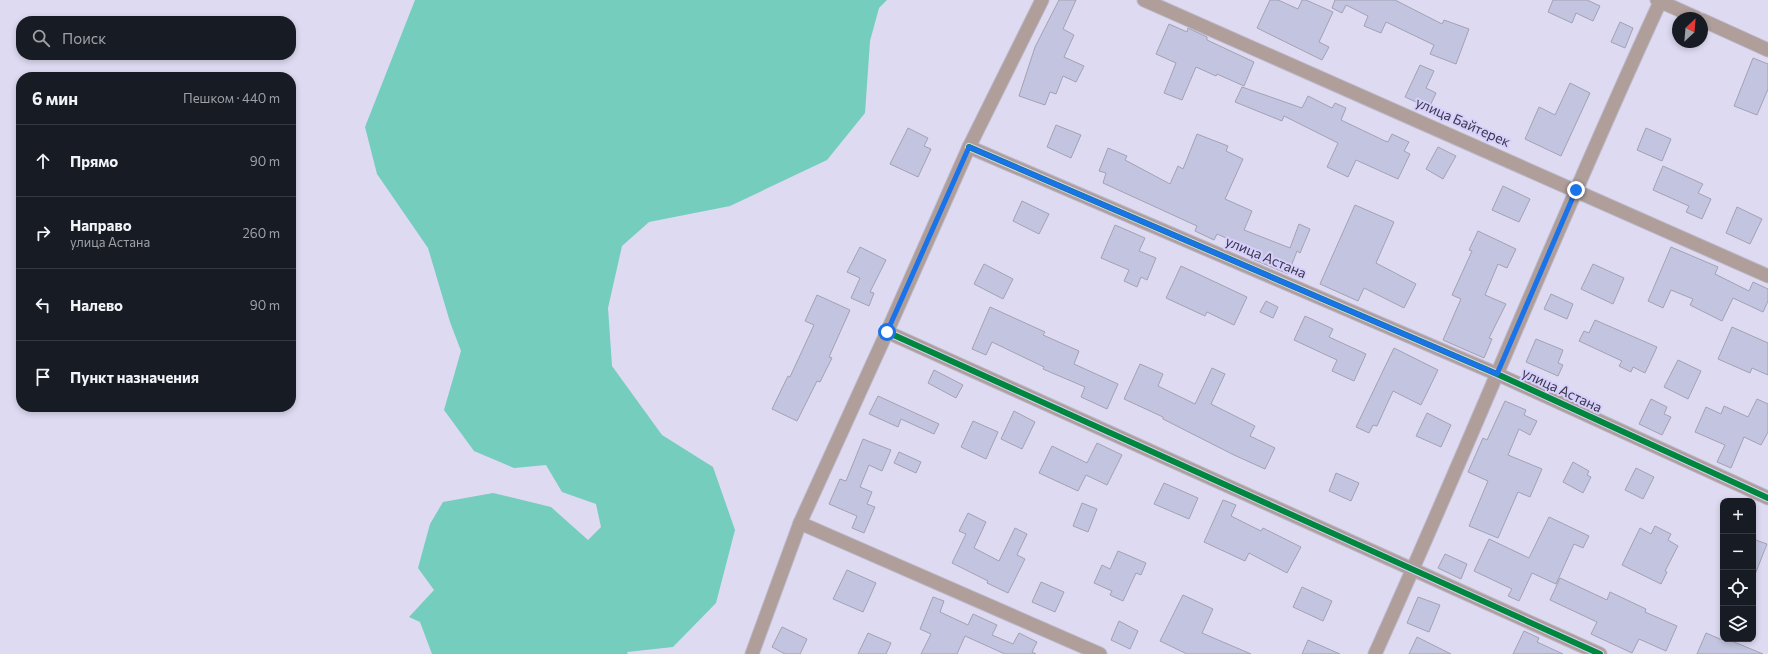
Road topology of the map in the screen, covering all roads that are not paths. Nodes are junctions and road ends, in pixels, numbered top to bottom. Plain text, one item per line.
1 (1042, 0) edge
2 (1144, 0) edge
3 (1659, 0) edge
4 (1684, 12) edge
5 (1708, 23) edge
6 (1768, 50) edge
7 (969, 147) junction
8 (1576, 190) junction
9 (1768, 276) edge
10 (887, 332) junction
11 (1497, 374) junction
12 (1768, 498) edge
13 (800, 523) junction
14 (1413, 570) junction
15 (752, 654) edge
16 (1100, 654) edge
17 (1375, 654) edge
18 (1600, 654) edge

1 - 7 street
2 - 8 street, улица Байтерек
3 - 4 street
3 - 8 street
5 - 6 street
7 - 10 street
7 - 11 street, улица Астана
8 - 9 street, улица Байтерек
8 - 11 street
10 - 13 street
10 - 14 street
11 - 12 street, улица Астана
11 - 14 street
13 - 15 street
13 - 16 street
14 - 17 street
14 - 18 street

